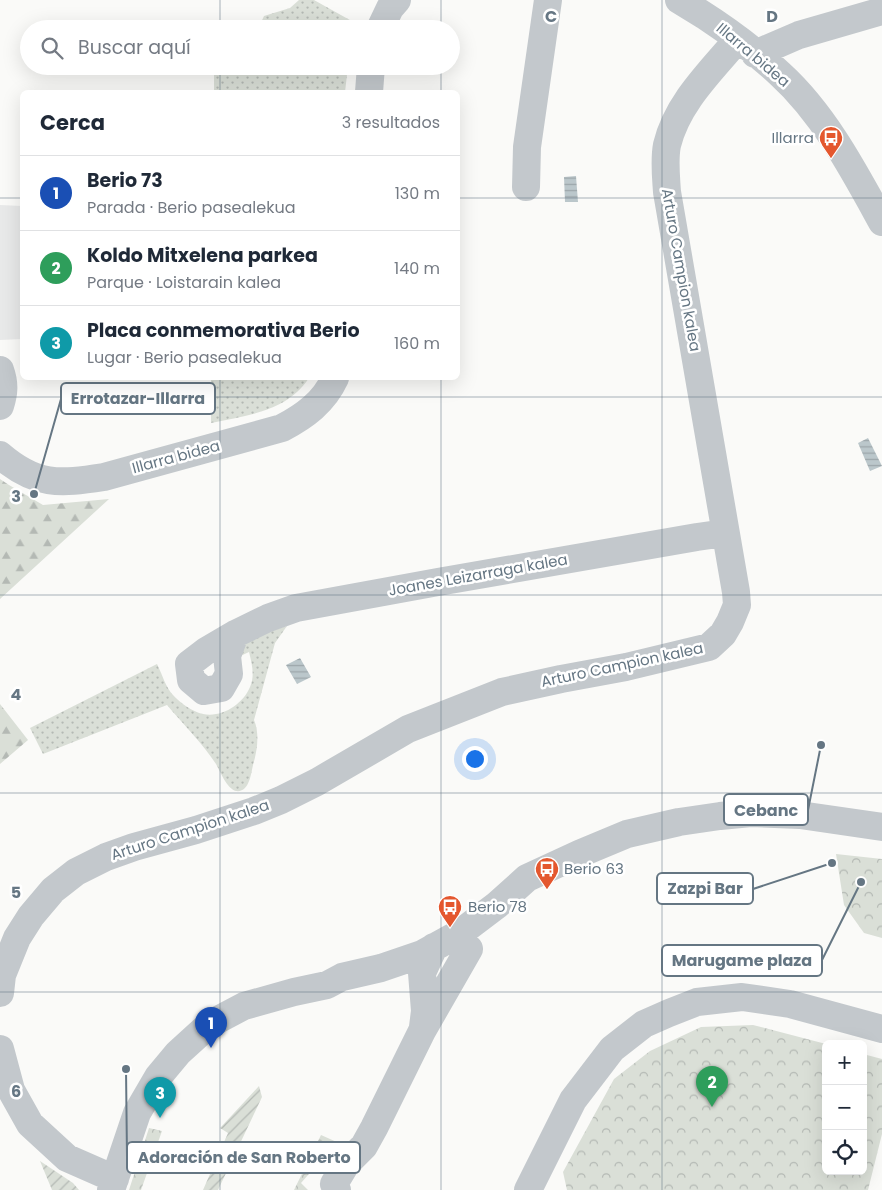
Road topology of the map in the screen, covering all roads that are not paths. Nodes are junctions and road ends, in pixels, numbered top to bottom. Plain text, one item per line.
1 (548, 0) edge
2 (679, 0) edge
3 (882, 11) edge
4 (746, 46) junction
5 (370, 75) edge
6 (368, 90) edge
7 (526, 187) dead end
8 (882, 222) edge
9 (0, 370) edge
10 (334, 380) edge
11 (0, 406) edge
12 (0, 455) edge
13 (725, 533) junction
14 (235, 634) dead end
15 (882, 827) edge
16 (558, 864) junction
17 (434, 947) junction
18 (469, 949) junction
19 (422, 973) junction
20 (326, 985) junction
21 (0, 993) edge
22 (882, 1029) edge
23 (422, 1031) junction
24 (0, 1049) edge
25 (113, 1184) edge
26 (337, 1190) edge
27 (528, 1190) edge

1 - 7 street
2 - 4 street, Illarra bidea
3 - 4 street, Arturo Campion kalea
4 - 8 street, Illarra bidea
4 - 13 street, Arturo Campion kalea
5 - 6 street
9 - 11 street
10 - 12 street, Illarra bidea
13 - 14 street, Joanes Leizarraga kalea
13 - 21 street, Arturo Campion kalea
15 - 16 street
16 - 17 street
16 - 18 street
17 - 19 street
17 - 20 street
18 - 19 street
18 - 23 street
19 - 20 street
19 - 23 street
20 - 25 street
22 - 27 street
23 - 26 street
24 - 25 street

